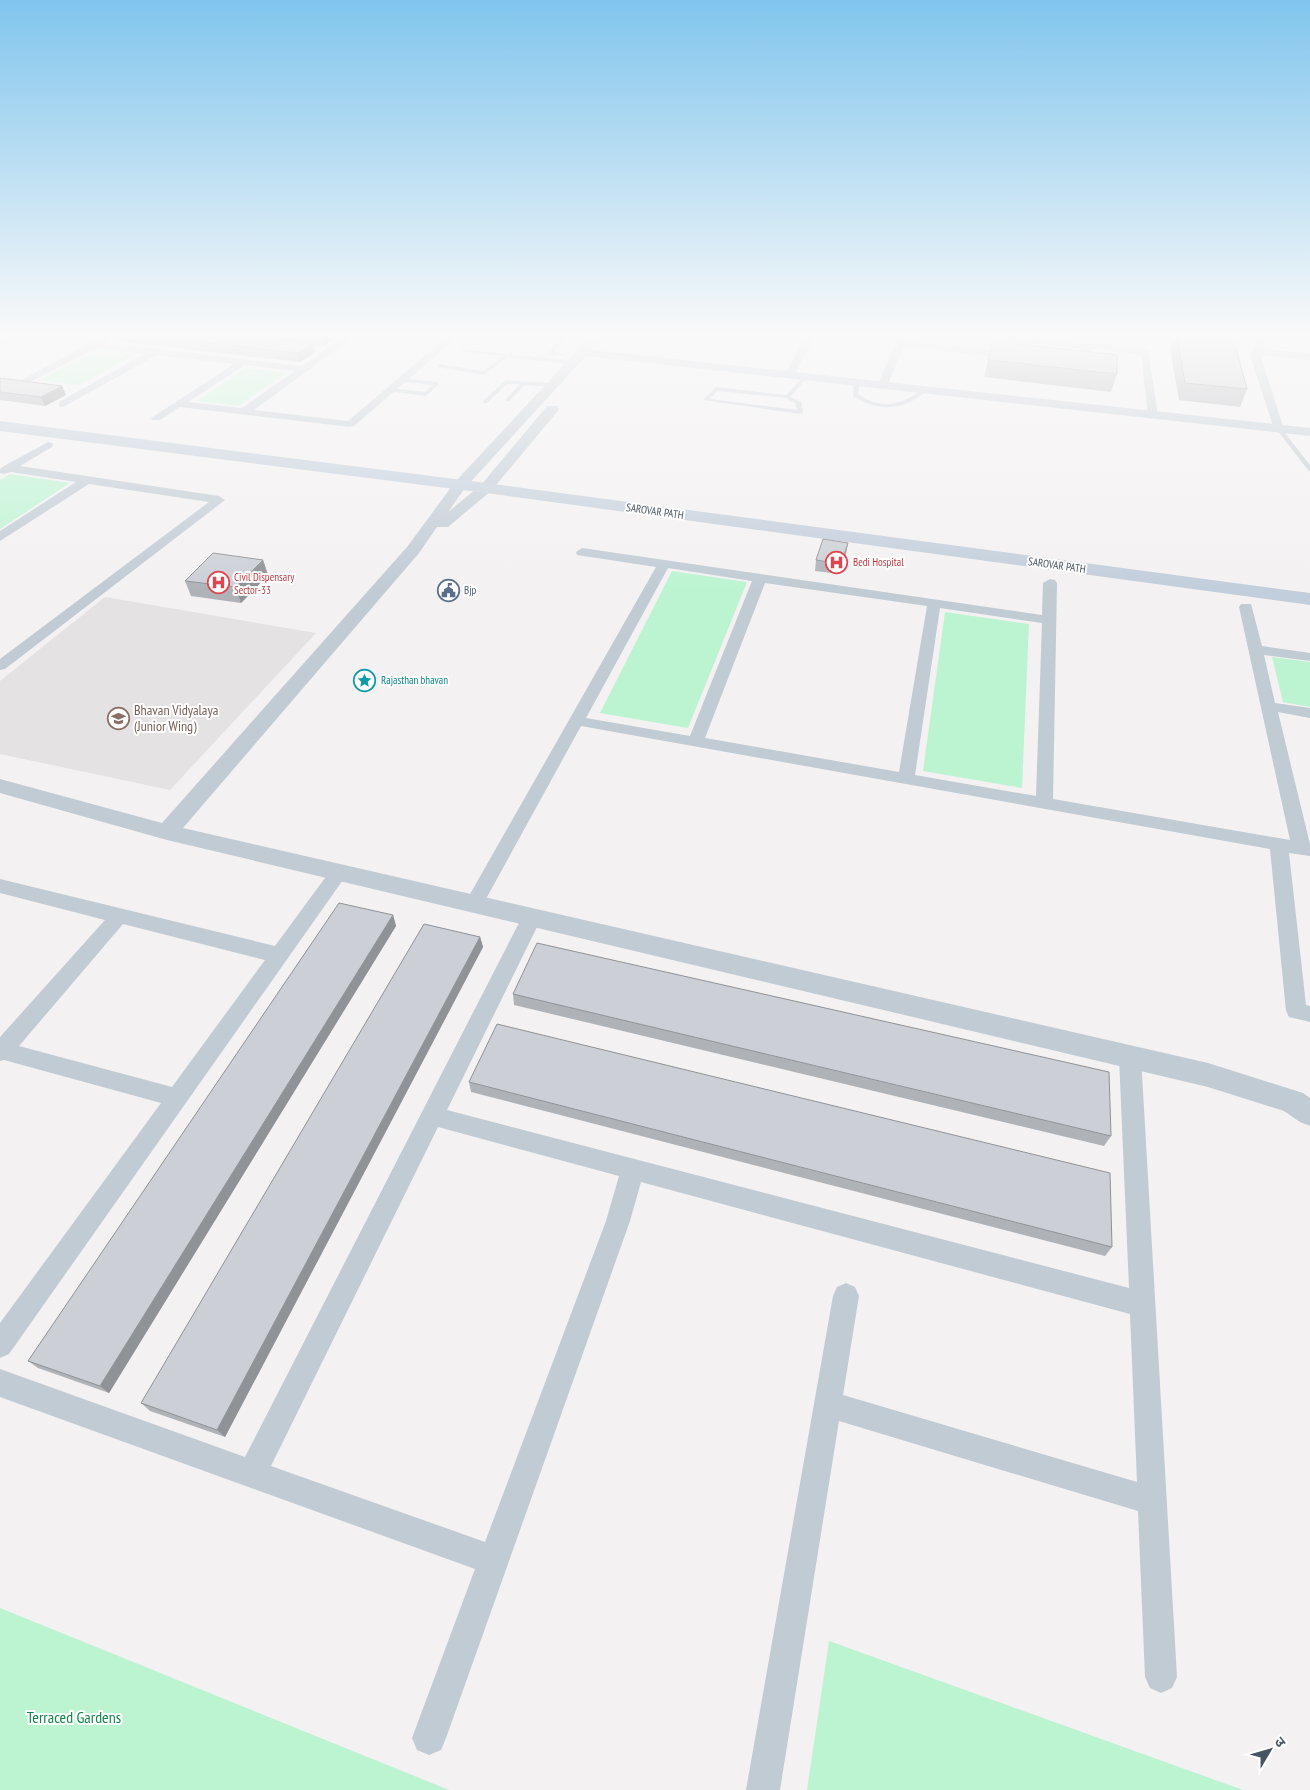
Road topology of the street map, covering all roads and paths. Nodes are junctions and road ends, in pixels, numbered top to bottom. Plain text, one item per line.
1 (46, 422) edge
2 (328, 422) edge
3 (353, 422) edge
4 (519, 422) edge
5 (541, 422) edge
6 (1212, 422) edge
7 (1276, 422) edge
8 (0, 426) edge
9 (1279, 429) junction
10 (1310, 432) edge
11 (48, 445) dead end
12 (1310, 469) edge
13 (4, 471) edge
14 (87, 480) junction
15 (464, 481) junction
16 (489, 484) junction
17 (0, 537) edge
18 (413, 550) junction
19 (582, 552) dead end
20 (664, 564) junction
21 (760, 578) junction
22 (1050, 584) dead end
23 (1310, 585) edge
24 (1310, 600) edge
25 (934, 603) junction
26 (1246, 607) dead end
27 (1049, 620) junction
28 (1255, 649) junction
29 (1310, 657) edge
30 (0, 666) edge
31 (1268, 706) junction
32 (1310, 713) edge
33 (578, 721) junction
34 (696, 742) junction
35 (906, 779) junction
36 (2, 789) edge
37 (1044, 803) junction
38 (167, 832) junction
39 (1279, 845) junction
40 (1306, 850) edge
41 (339, 872) junction
42 (0, 886) edge
43 (474, 903) junction
44 (119, 916) junction
45 (532, 917) junction
46 (280, 955) junction
47 (1310, 1014) edge
48 (1, 1051) edge
49 (1130, 1057) junction
50 (178, 1098) junction
51 (1310, 1112) edge
52 (433, 1116) junction
53 (633, 1169) junction
54 (846, 1296) dead end
55 (1143, 1305) junction
56 (0, 1345) edge
57 (0, 1383) edge
58 (828, 1404) junction
59 (252, 1474) junction
60 (1153, 1501) junction
61 (495, 1561) junction
62 (1161, 1677) dead end
63 (430, 1738) dead end
64 (763, 1790) edge

1 - 15 main road, SAROVAR PATH
2 - 3 street
4 - 15 street
5 - 16 street
6 - 9 street
7 - 9 street
8 - 15 main road, SAROVAR PATH
9 - 10 street
9 - 12 lane
11 - 13 street
13 - 14 street
14 - 17 street
14 - 30 street
15 - 16 main road, SAROVAR PATH
15 - 18 street
16 - 18 street
16 - 23 main road, SAROVAR PATH
16 - 24 main road, SAROVAR PATH
18 - 38 street
19 - 20 street
20 - 21 street
20 - 33 street
21 - 25 street
21 - 34 street
22 - 27 street
25 - 27 street
25 - 35 street
26 - 28 street
27 - 37 street
28 - 29 street
28 - 31 street
31 - 32 street
31 - 40 street
33 - 34 street
33 - 43 street
34 - 35 street
35 - 37 street
36 - 38 street
37 - 39 street
38 - 41 street
39 - 40 street
39 - 47 street
41 - 43 street
41 - 46 street
42 - 44 street
43 - 45 street
44 - 46 street
44 - 48 street
45 - 49 street
45 - 52 street
46 - 50 street
48 - 50 street
49 - 51 street
49 - 55 street
50 - 56 street
52 - 53 street
52 - 59 street
53 - 55 street
53 - 61 street
54 - 58 street
55 - 60 street
57 - 59 street
58 - 60 street
58 - 64 street
59 - 61 street
60 - 62 street
61 - 63 street

